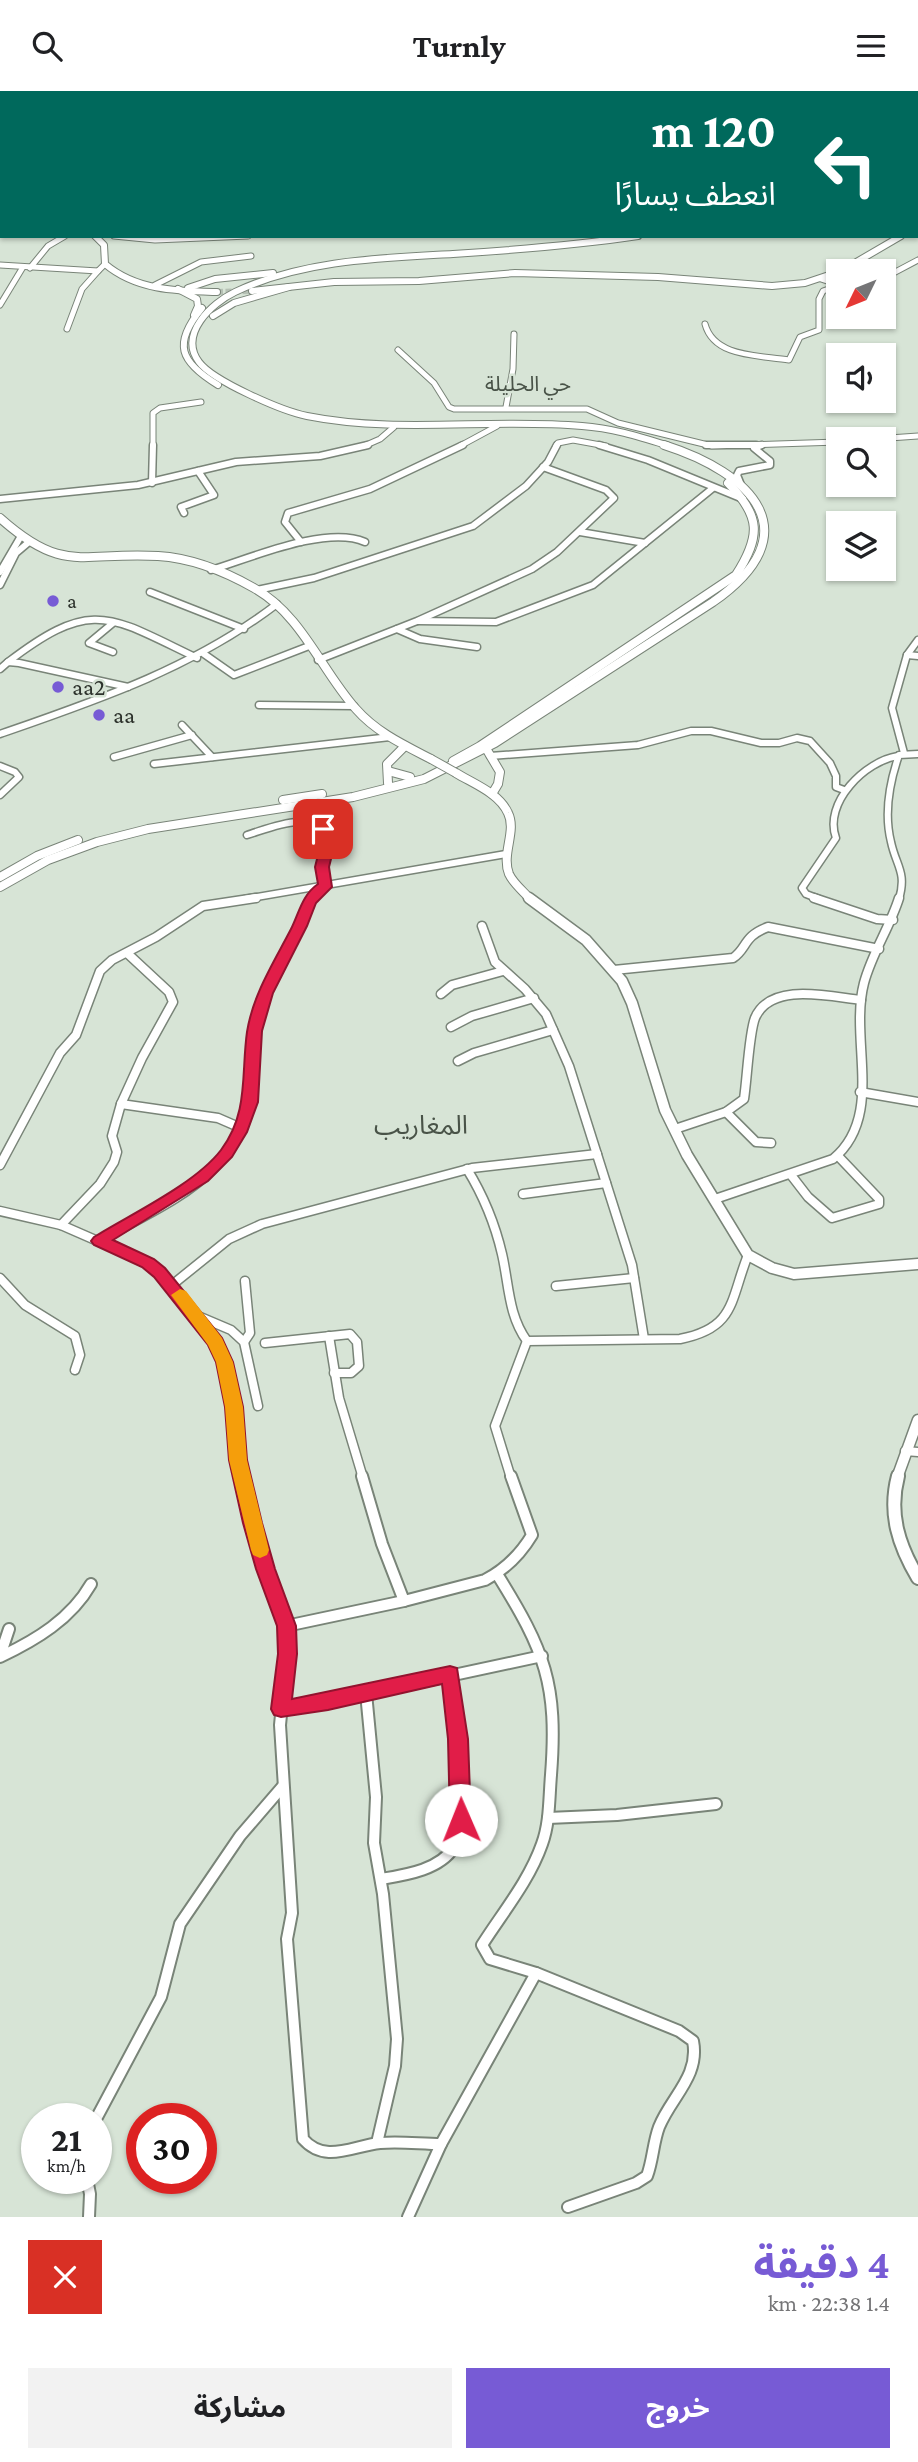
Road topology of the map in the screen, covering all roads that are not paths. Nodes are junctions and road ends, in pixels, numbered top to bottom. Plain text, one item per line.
1 (62, 238) edge
2 (96, 238) edge
3 (140, 238) edge
4 (206, 238) edge
5 (592, 238) edge
6 (615, 238) edge
7 (898, 238) edge
8 (490, 249) junction
9 (251, 256) dead end
10 (862, 259) edge
11 (918, 260) edge
12 (105, 264) junction
13 (0, 265) edge
14 (27, 267) junction
15 (98, 271) junction
16 (896, 272) edge
17 (273, 273) junction
18 (826, 277) edge
19 (235, 278) junction
20 (821, 279) junction
21 (826, 281) edge
22 (244, 283) junction
23 (155, 285) junction
24 (289, 286) junction
25 (178, 289) joint
26 (193, 290) junction
27 (826, 290) edge
28 (252, 291) tunnel mouth
29 (217, 292) tunnel mouth
30 (0, 305) edge
31 (192, 318) junction
32 (705, 324) dead end
33 (67, 328) dead end
34 (514, 334) dead end
35 (194, 335) junction
36 (398, 350) dead end
37 (253, 395) junction
38 (243, 398) junction
39 (201, 403) dead end
40 (506, 407) junction
41 (496, 426) junction
42 (615, 426) junction
43 (394, 427) junction
44 (918, 436) edge
45 (896, 438) edge
46 (826, 442) edge
47 (772, 443) junction
48 (543, 467) junction
49 (198, 471) junction
50 (152, 483) junction
51 (741, 485) junction
52 (713, 488) junction
53 (0, 499) edge
54 (743, 499) junction
55 (184, 513) dead end
56 (0, 518) edge
57 (580, 532) junction
58 (21, 536) junction
59 (29, 542) junction
60 (301, 542) junction
61 (365, 542) dead end
62 (645, 543) junction
63 (211, 570) junction
64 (0, 572) edge
65 (0, 585) edge
66 (257, 590) junction
67 (150, 592) dead end
68 (277, 604) junction
69 (417, 621) junction
70 (113, 623) junction
71 (244, 629) junction
72 (397, 629) junction
73 (918, 640) edge
74 (309, 646) junction
75 (477, 647) dead end
76 (113, 652) dead end
77 (906, 655) junction
78 (200, 656) junction
79 (918, 656) edge
80 (318, 660) junction
81 (8, 662) junction
82 (0, 669) edge
83 (130, 687) junction
84 (259, 705) dead end
85 (354, 706) junction
86 (182, 725) dead end
87 (0, 734) edge
88 (192, 735) junction
89 (390, 737) junction
90 (405, 746) junction
91 (918, 754) edge
92 (901, 755) junction
93 (490, 756) junction
94 (114, 757) dead end
95 (212, 757) junction
96 (466, 762) junction
97 (154, 764) dead end
98 (0, 766) edge
99 (388, 771) junction
100 (410, 777) junction
101 (388, 783) junction
102 (844, 790) junction
103 (492, 794) junction
104 (0, 795) edge
105 (247, 835) dead end
106 (506, 854) junction
107 (0, 877) edge
108 (0, 887) edge
109 (323, 887) junction
110 (893, 920) junction
111 (482, 926) dead end
112 (879, 949) junction
113 (127, 953) junction
114 (614, 970) junction
115 (503, 971) junction
116 (441, 994) dead end
117 (534, 998) junction
118 (861, 1000) junction
119 (451, 1027) dead end
120 (553, 1030) junction
121 (457, 1061) dead end
122 (860, 1092) junction
123 (918, 1103) edge
124 (121, 1104) junction
125 (726, 1112) junction
126 (241, 1128) junction
127 (675, 1129) junction
128 (771, 1143) dead end
129 (597, 1154) junction
130 (839, 1157) junction
131 (0, 1164) edge
132 (467, 1169) junction
133 (791, 1175) junction
134 (606, 1183) junction
135 (523, 1194) dead end
136 (715, 1199) junction
137 (0, 1211) edge
138 (61, 1225) junction
139 (100, 1241) junction
140 (748, 1255) junction
141 (918, 1264) edge
142 (0, 1278) edge
143 (634, 1278) junction
144 (245, 1281) dead end
145 (172, 1285) junction
146 (556, 1286) dead end
147 (195, 1315) junction
148 (329, 1336) junction
149 (644, 1339) junction
150 (527, 1341) junction
151 (244, 1342) junction
152 (265, 1343) dead end
153 (75, 1370) dead end
154 (334, 1374) junction
155 (257, 1406) dead end
156 (918, 1420) edge
157 (905, 1451) junction
158 (918, 1452) edge
159 (497, 1574) junction
160 (918, 1578) edge
161 (91, 1584) dead end
162 (404, 1601) junction
163 (286, 1626) junction
164 (9, 1629) dead end
165 (0, 1656) edge
166 (542, 1656) junction
167 (450, 1674) junction
168 (366, 1693) junction
169 (281, 1709) junction
170 (283, 1786) junction
171 (716, 1804) dead end
172 (548, 1818) junction
173 (381, 1879) junction
174 (536, 1973) junction
175 (105, 2103) edge
176 (377, 2143) junction
177 (442, 2144) junction
178 (90, 2194) edge
179 (568, 2207) dead end
180 (89, 2217) edge
181 (408, 2217) edge

1 - 14 street
2 - 12 street
3 - 4 street
5 - 8 main road
6 - 8 main road
7 - 10 street
8 - 17 main road
8 - 35 main road
9 - 23 street
11 - 16 street
12 - 15 street
12 - 23 street
13 - 14 street
14 - 15 street
14 - 30 street
15 - 33 street
17 - 19 street
17 - 22 main road
18 - 20 street
19 - 22 street
19 - 26 street
20 - 21 street
20 - 24 street
22 - 31 main road
23 - 25 street
24 - 28 street
24 - 35 main road
25 - 26 main road
26 - 29 street
26 - 31 main road
27 - 32 street
31 - 38 main road
34 - 40 street
35 - 37 main road
36 - 40 street
37 - 38 main road
37 - 42 main road
38 - 43 main road
39 - 50 street
40 - 42 street
41 - 43 main road
41 - 54 main road
41 - 60 street
42 - 47 street
42 - 51 main road
43 - 49 street
44 - 45 street
46 - 47 street
47 - 51 street
48 - 52 street
48 - 57 street
48 - 66 street
49 - 50 street
49 - 55 street
50 - 53 street
51 - 93 main road
52 - 54 street
52 - 62 street
54 - 100 main road
56 - 58 street
57 - 62 street
57 - 69 street
58 - 59 street
58 - 64 street
59 - 63 street
59 - 65 street
60 - 61 street
60 - 63 street
62 - 69 street
63 - 66 street
66 - 68 street
67 - 71 street
68 - 71 street
68 - 74 street
69 - 72 street
70 - 76 street
70 - 78 street
70 - 81 street
71 - 78 street
72 - 75 street
72 - 80 street
73 - 77 street
74 - 78 street
74 - 80 street
77 - 79 street
77 - 92 street
78 - 83 street
80 - 85 street
81 - 82 street
81 - 83 street
83 - 87 street
84 - 85 street
85 - 89 street
86 - 88 street
88 - 94 street
88 - 95 street
89 - 90 street
89 - 95 street
90 - 99 main road
90 - 103 street, bridge
91 - 92 street
92 - 102 street
92 - 110 street
93 - 96 main road
93 - 96 main road
93 - 102 street
93 - 103 main road
95 - 97 street
96 - 108 main road
98 - 104 street
99 - 100 main road
99 - 101 main road
100 - 101 main road
101 - 107 main road
102 - 110 street
103 - 106 street
105 - 109 street
106 - 109 street
106 - 114 street
109 - 113 street
109 - 126 street
110 - 112 street
111 - 115 street
112 - 114 street
112 - 118 street
113 - 124 street
113 - 131 street
114 - 127 street
115 - 116 street
115 - 117 street
117 - 119 street
117 - 120 street
118 - 122 street
118 - 125 street
120 - 121 street
120 - 129 street
122 - 123 street
122 - 130 street
124 - 126 street
124 - 138 street
125 - 127 street
125 - 128 street
126 - 139 street
127 - 136 street
129 - 132 street
129 - 134 street
130 - 133 street
130 - 133 street
132 - 145 street
132 - 150 street
133 - 136 street
134 - 135 street
134 - 143 street
136 - 140 street
137 - 138 street
138 - 139 street
139 - 145 street
140 - 141 street
140 - 149 street
142 - 153 street
143 - 146 street
143 - 149 street
144 - 151 street
145 - 147 street
147 - 151 street
147 - 163 street
148 - 152 street
148 - 154 street
148 - 154 street
149 - 150 street
150 - 159 street
151 - 155 street
154 - 162 street
156 - 157 street
157 - 158 street
157 - 160 street
159 - 162 street
159 - 166 street
161 - 165 street
162 - 163 street
163 - 169 street
164 - 165 street
166 - 167 street
166 - 172 street
167 - 168 street
167 - 173 street
168 - 169 street
168 - 173 street
169 - 170 street
170 - 175 street
170 - 176 street
171 - 172 street
172 - 174 street
173 - 176 street
174 - 177 street
174 - 179 street
176 - 177 street
177 - 181 street
178 - 180 street

